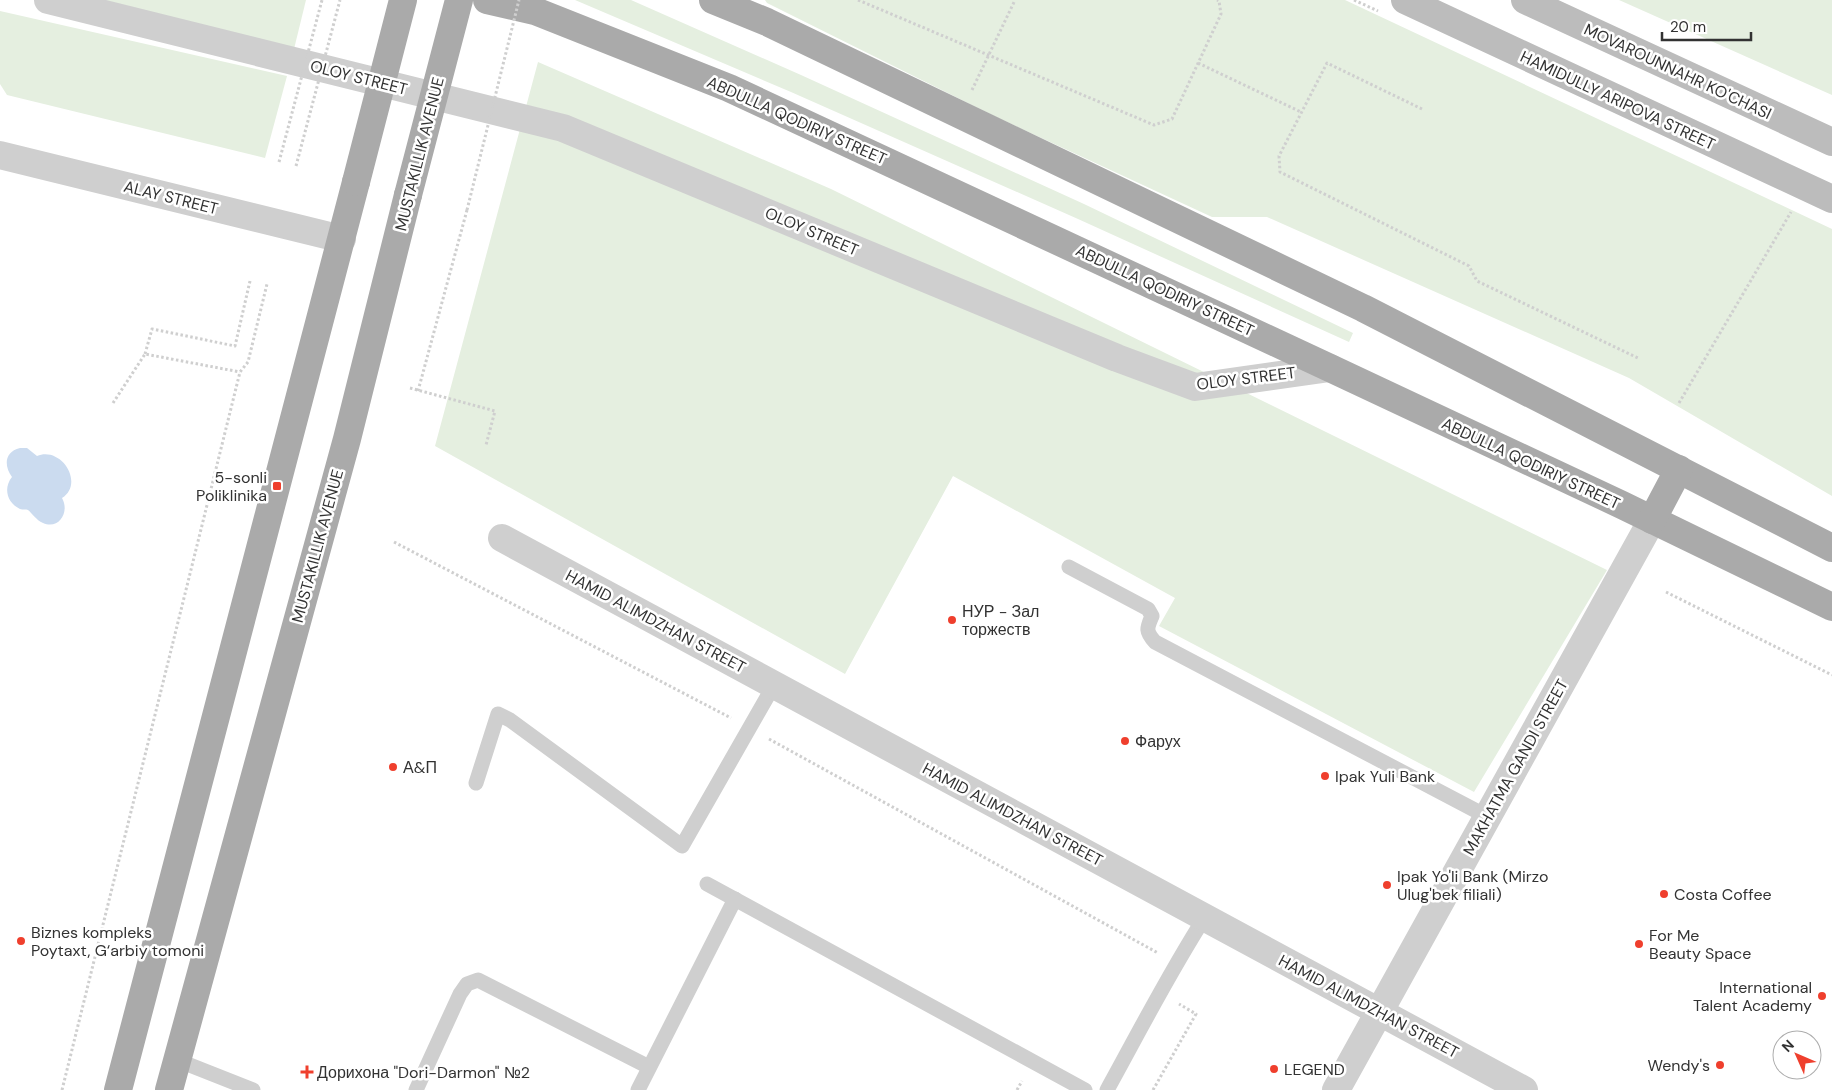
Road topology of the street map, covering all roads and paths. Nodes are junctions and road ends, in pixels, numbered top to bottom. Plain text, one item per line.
1 (48, 0) edge
2 (322, 0) edge
3 (340, 0) edge
4 (403, 0) edge
5 (459, 0) edge
6 (487, 0) edge
7 (519, 0) edge
8 (713, 0) edge
9 (745, 0) edge
10 (858, 0) edge
11 (1015, 0) edge
12 (1218, 0) edge
13 (1405, 0) edge
14 (1525, 0) edge
15 (767, 22) junction
16 (988, 55) junction
17 (1198, 63) junction
18 (1422, 109) dead end
19 (1301, 112) junction
20 (961, 116) junction
21 (1832, 142) edge
22 (0, 155) edge
23 (279, 162) dead end
24 (296, 166) dead end
25 (1832, 199) edge
26 (1794, 207) dead end
27 (342, 239) junction
28 (250, 281) dead end
29 (267, 284) dead end
30 (145, 354) junction
31 (1640, 359) dead end
32 (1330, 368) junction
33 (240, 372) junction
34 (410, 388) dead end
35 (418, 391) junction
36 (113, 403) dead end
37 (1679, 404) dead end
38 (486, 445) dead end
39 (1679, 470) junction
40 (1652, 520) junction
41 (502, 538) dead end
42 (394, 542) dead end
43 (1832, 548) edge
44 (1069, 567) dead end
45 (1666, 592) dead end
46 (1832, 607) edge
47 (1832, 675) edge
48 (774, 685) junction
49 (750, 728) junction
50 (476, 783) dead end
51 (1488, 817) junction
52 (707, 884) dead end
53 (735, 899) junction
54 (1205, 917) junction
55 (1176, 962) junction
56 (1161, 994) junction
57 (1379, 1012) junction
58 (177, 1060) junction
59 (650, 1068) junction
60 (62, 1090) edge
61 (118, 1090) edge
62 (169, 1090) edge
63 (253, 1090) edge
64 (416, 1090) edge
65 (638, 1090) edge
66 (1085, 1090) edge
67 (1107, 1090) edge
68 (1153, 1090) edge
69 (1336, 1090) edge
70 (1524, 1090) edge

1 - 32 street, OLOY STREET
2 - 23 path, bridge
3 - 24 path, bridge
4 - 27 main road, bridge
5 - 58 main road, MUSTAKILLIK AVENUE, bridge
6 - 32 main road, ABDULLA QODIRIY STREET
7 - 35 path, bridge
8 - 15 main road
9 - 15 lane
10 - 16 path
11 - 16 path
12 - 17 path
13 - 25 street, HAMIDULLY ARIPOVA STREET
14 - 21 street, MOVAROUNNAHR KO'CHASI
15 - 20 main road
16 - 17 path
16 - 20 path
17 - 19 path
18 - 19 path
19 - 31 path
20 - 39 main road
22 - 27 street, ALAY STREET
26 - 37 path
27 - 61 main road
28 - 30 path
29 - 33 path
30 - 33 path
30 - 36 path
32 - 40 main road, ABDULLA QODIRIY STREET
33 - 60 path
34 - 35 path
35 - 38 path
39 - 40 main road, MAKHATMA GANDI STREET
39 - 43 main road
40 - 46 main road, ABDULLA QODIRIY STREET
40 - 51 street, MAKHATMA GANDI STREET
41 - 48 street, HAMID ALIMDZHAN STREET
42 - 49 path
44 - 51 lane
45 - 47 path
48 - 49 lane
48 - 54 street, HAMID ALIMDZHAN STREET
49 - 50 lane
49 - 55 path
51 - 57 street, MAKHATMA GANDI STREET
52 - 53 lane
53 - 59 lane
53 - 66 lane
54 - 55 lane
54 - 57 street, HAMID ALIMDZHAN STREET
55 - 56 lane
56 - 67 lane
56 - 68 path
57 - 69 street, MAKHATMA GANDI STREET
57 - 70 street, HAMID ALIMDZHAN STREET
58 - 62 main road, MUSTAKILLIK AVENUE
58 - 63 lane
59 - 64 lane
59 - 65 lane

